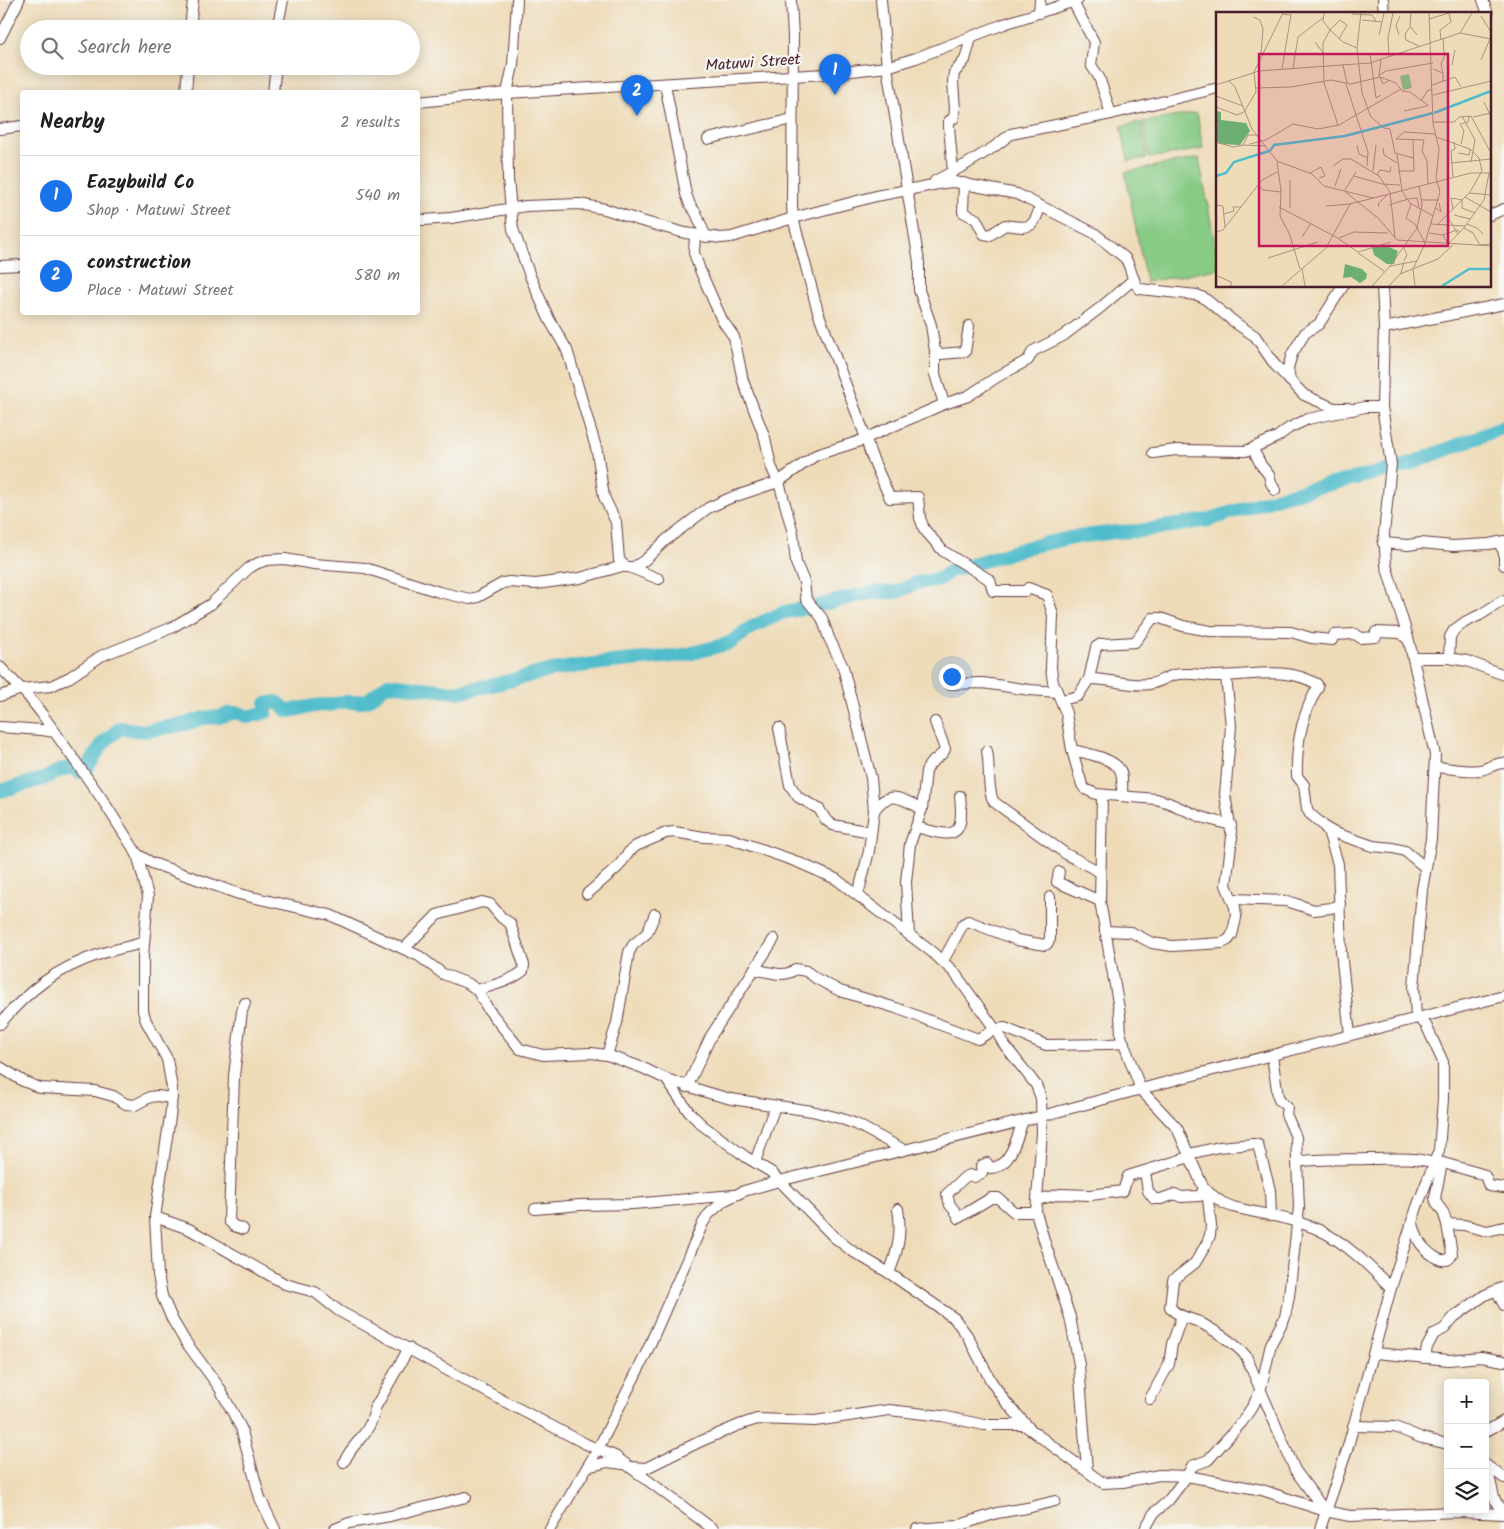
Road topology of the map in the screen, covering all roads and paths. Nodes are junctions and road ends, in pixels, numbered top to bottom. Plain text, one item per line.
1 (10, 0) edge
2 (19, 0) edge
3 (193, 0) edge
4 (284, 0) edge
5 (791, 0) edge
6 (881, 0) edge
7 (1040, 0) edge
8 (516, 1) edge
9 (1076, 1) edge
10 (13, 12) junction
11 (1038, 13) junction
12 (191, 20) edge
13 (279, 20) edge
14 (0, 38) edge
15 (970, 38) junction
16 (887, 67) junction
17 (187, 75) edge
18 (275, 75) edge
19 (792, 76) junction
20 (664, 84) junction
21 (1216, 88) edge
22 (186, 90) edge
23 (273, 90) edge
24 (506, 93) junction
25 (420, 102) edge
26 (1111, 114) junction
27 (792, 119) junction
28 (20, 126) edge
29 (0, 129) edge
30 (708, 138) dead end
31 (953, 172) junction
32 (964, 183) junction
33 (925, 186) junction
34 (907, 189) junction
35 (1040, 206) junction
36 (511, 208) junction
37 (1504, 209) edge
38 (1492, 214) edge
39 (793, 218) junction
40 (420, 219) edge
41 (694, 235) junction
42 (706, 237) junction
43 (20, 265) edge
44 (0, 266) edge
45 (1134, 279) junction
46 (1342, 288) edge
47 (1382, 288) edge
48 (1504, 304) edge
49 (969, 326) dead end
50 (1384, 328) junction
51 (935, 351) junction
52 (1290, 382) junction
53 (944, 404) junction
54 (1382, 407) junction
55 (1352, 410) junction
56 (866, 438) junction
57 (1253, 449) junction
58 (1153, 453) dead end
59 (778, 482) junction
60 (1275, 490) dead end
61 (1501, 542) edge
62 (1383, 543) junction
63 (626, 566) junction
64 (1504, 566) edge
65 (659, 579) dead end
66 (1502, 601) dead end
67 (1409, 641) junction
68 (1413, 658) junction
69 (1449, 658) junction
70 (0, 667) edge
71 (1504, 675) edge
72 (1226, 676) junction
73 (1089, 679) junction
74 (949, 684) dead end
75 (22, 689) junction
76 (0, 696) edge
77 (1060, 696) junction
78 (935, 722) dead end
79 (0, 727) edge
80 (779, 728) dead end
81 (55, 732) junction
82 (1072, 750) junction
83 (987, 752) dead end
84 (1504, 762) edge
85 (1435, 766) junction
86 (1102, 795) junction
87 (960, 796) dead end
88 (1122, 796) junction
89 (922, 809) junction
90 (874, 811) junction
91 (1231, 826) junction
92 (916, 827) junction
93 (1325, 827) junction
94 (871, 832) junction
95 (137, 854) junction
96 (1426, 868) junction
97 (1059, 872) dead end
98 (1100, 872) junction
99 (586, 894) dead end
100 (858, 894) junction
101 (1050, 897) dead end
102 (1233, 900) junction
103 (1100, 901) junction
104 (1340, 904) junction
105 (1314, 910) junction
106 (655, 914) dead end
107 (1340, 921) junction
108 (1105, 931) junction
109 (909, 935) junction
110 (774, 939) dead end
111 (144, 942) junction
112 (404, 949) junction
113 (943, 961) junction
114 (754, 969) junction
115 (477, 990) junction
116 (1504, 996) edge
117 (245, 1003) dead end
118 (1420, 1019) junction
119 (0, 1024) edge
120 (995, 1029) junction
121 (1350, 1035) junction
122 (1124, 1043) junction
123 (607, 1055) junction
124 (1272, 1056) junction
125 (0, 1067) edge
126 (666, 1079) junction
127 (687, 1086) junction
128 (1142, 1090) junction
129 (172, 1098) junction
130 (775, 1106) junction
131 (1042, 1116) junction
132 (1023, 1121) junction
133 (904, 1150) junction
134 (1189, 1156) junction
135 (755, 1162) junction
136 (1297, 1162) junction
137 (1437, 1162) junction
138 (1145, 1172) junction
139 (779, 1182) junction
140 (1504, 1188) edge
141 (1206, 1189) junction
142 (735, 1195) junction
143 (1037, 1200) junction
144 (534, 1209) dead end
145 (898, 1209) dead end
146 (1036, 1212) junction
147 (1272, 1216) junction
148 (155, 1217) junction
149 (1412, 1221) junction
150 (1298, 1223) junction
151 (1447, 1224) junction
152 (1504, 1227) edge
153 (243, 1229) dead end
154 (889, 1273) junction
155 (1391, 1288) junction
156 (1500, 1289) edge
157 (1504, 1305) edge
158 (1182, 1316) junction
159 (409, 1348) junction
160 (1375, 1353) junction
161 (1425, 1358) junction
162 (1504, 1361) edge
163 (1261, 1388) junction
164 (1150, 1399) dead end
165 (1504, 1421) edge
166 (1354, 1426) junction
167 (1031, 1430) junction
168 (1489, 1430) edge
169 (1444, 1443) edge
170 (598, 1449) junction
171 (344, 1462) dead end
172 (628, 1466) junction
173 (587, 1467) junction
174 (1486, 1469) edge
175 (1489, 1469) edge
176 (1087, 1470) junction
177 (1187, 1476) junction
178 (1504, 1478) edge
179 (466, 1497) dead end
180 (1055, 1500) dead end
181 (1326, 1512) junction
182 (1504, 1513) edge
183 (275, 1529) edge
184 (335, 1529) edge
185 (550, 1529) edge
186 (713, 1529) edge
187 (917, 1529) edge
188 (1145, 1529) edge
189 (1320, 1529) edge

1 - 10 street
2 - 10 street
3 - 12 street
4 - 13 street
5 - 19 street
6 - 16 street
7 - 11 street
8 - 24 street
9 - 11 street, Matuwi Street
9 - 26 street
10 - 14 street
11 - 15 street, Matuwi Street
15 - 16 street, Matuwi Street
15 - 31 street
16 - 19 street, Matuwi Street
16 - 34 street
17 - 22 street
18 - 23 street
19 - 20 street, Matuwi Street
19 - 27 street
20 - 24 street, Matuwi Street
20 - 42 street
21 - 26 street
24 - 25 street, Matuwi Street
24 - 36 street
26 - 31 street
27 - 30 street
27 - 39 street
28 - 29 street
31 - 33 street
32 - 33 street
32 - 35 street
32 - 35 street
33 - 34 street
34 - 39 street
34 - 51 street
35 - 45 street
36 - 40 street
36 - 41 street
36 - 63 street
37 - 38 street
39 - 42 street
39 - 56 street
41 - 42 street
41 - 59 street
43 - 44 street
45 - 52 street
45 - 53 street
46 - 52 street
47 - 50 street
48 - 50 street
49 - 51 street
50 - 54 street
51 - 53 street
52 - 55 street
53 - 56 street
54 - 55 street
54 - 62 street
55 - 57 street
56 - 59 street
56 - 77 street
57 - 58 street
57 - 60 street
59 - 63 street
59 - 90 street
61 - 62 street
61 - 64 street
62 - 67 street
63 - 65 street
63 - 75 street
66 - 69 street
67 - 68 street
67 - 73 street
68 - 69 street
68 - 85 street
69 - 71 street
70 - 75 street
72 - 73 street
72 - 91 street
72 - 93 street
73 - 77 street
74 - 77 street
75 - 76 street
75 - 81 street
77 - 82 street
78 - 89 street
79 - 81 street
80 - 94 street
81 - 95 street
82 - 86 street
82 - 88 street
83 - 98 street
84 - 85 street
85 - 96 street
86 - 88 street
86 - 98 street
87 - 92 street
88 - 91 street
89 - 90 street
89 - 92 street
90 - 94 street
91 - 102 street
92 - 109 street
93 - 96 street
93 - 104 street
94 - 100 street
95 - 111 street
95 - 112 street
96 - 118 street
97 - 103 street
98 - 103 street
99 - 100 street
100 - 109 street
101 - 113 street
102 - 105 street
102 - 108 street
103 - 108 street
104 - 105 street
104 - 107 street
105 - 107 street
106 - 123 street
107 - 121 street
108 - 122 street
109 - 113 street
110 - 114 street
111 - 119 street
111 - 129 street
112 - 115 street
112 - 115 street
113 - 120 street
114 - 120 street
114 - 127 street
115 - 123 street
116 - 118 street
117 - 153 street
118 - 121 street
118 - 137 street
120 - 122 street
120 - 131 street
121 - 124 street
122 - 128 street
123 - 126 street
124 - 128 street
124 - 136 street
125 - 129 street
126 - 127 street
126 - 135 street
127 - 130 street
128 - 131 street
128 - 134 street
129 - 148 street
130 - 133 street
130 - 135 street
131 - 132 street
131 - 143 street
132 - 133 street
132 - 146 street
133 - 139 street
134 - 138 street
134 - 141 street
134 - 147 street
135 - 139 street
136 - 137 street
136 - 150 street
137 - 140 street
137 - 149 street
137 - 151 street
138 - 141 street
138 - 143 street
139 - 142 street
139 - 154 street
141 - 147 street
141 - 158 street
142 - 144 street
142 - 170 street
143 - 146 street
145 - 154 street
146 - 176 street
147 - 150 street
148 - 159 street
148 - 183 street
149 - 151 street
149 - 155 street
150 - 155 street
150 - 163 street
151 - 152 street
154 - 167 street
155 - 160 street
156 - 157 street
156 - 161 street
158 - 163 street
158 - 164 street
159 - 170 street
159 - 171 street
160 - 161 street
160 - 166 street
161 - 162 street
163 - 177 street
163 - 181 street
165 - 168 street
166 - 169 street
166 - 181 street
167 - 172 street
167 - 176 street
170 - 172 street
170 - 173 street
172 - 173 street
172 - 186 street
173 - 185 street
174 - 182 street
175 - 178 street
176 - 177 street
177 - 181 street
177 - 188 street
179 - 184 street
180 - 187 street
181 - 182 street
181 - 189 street

